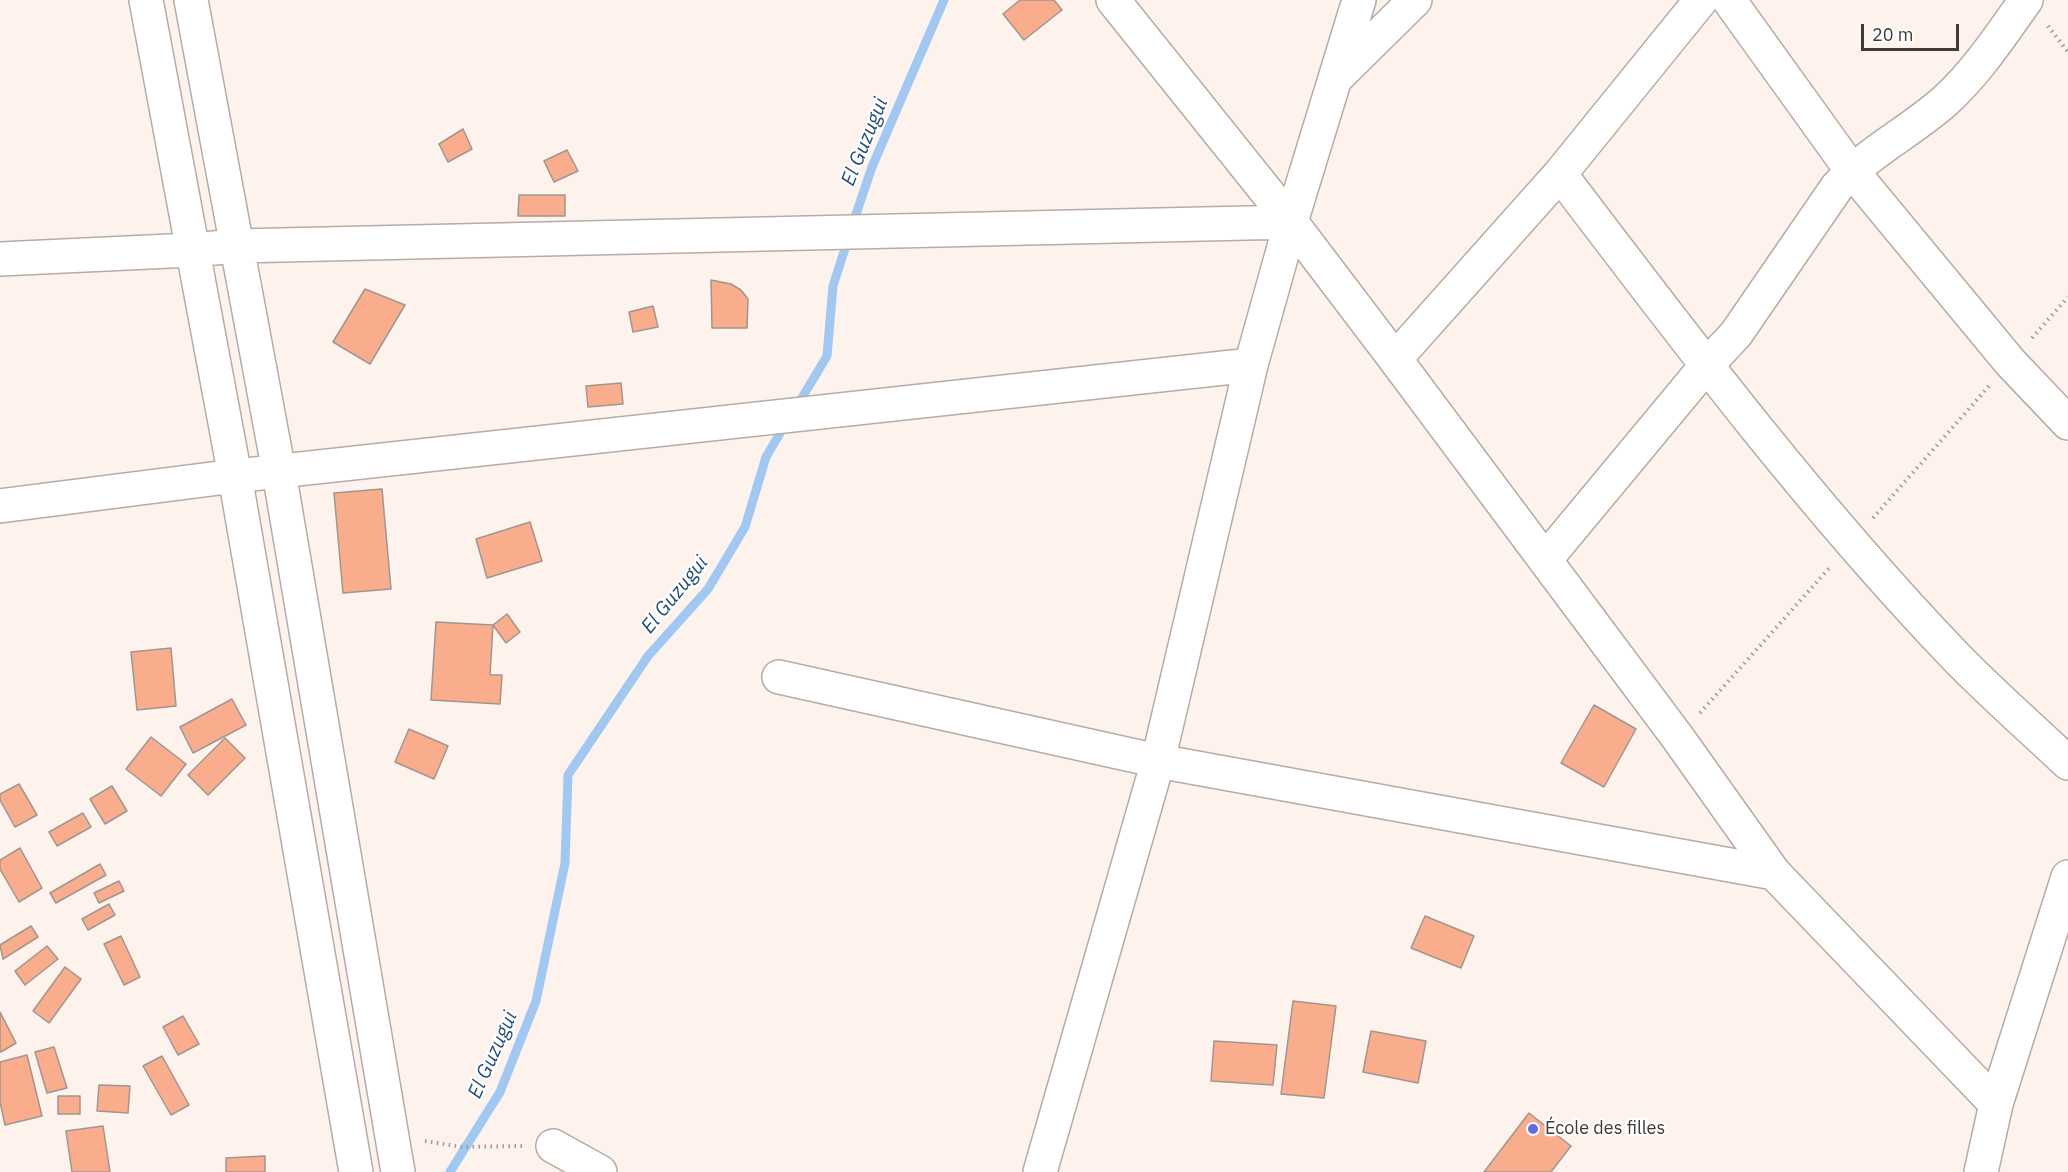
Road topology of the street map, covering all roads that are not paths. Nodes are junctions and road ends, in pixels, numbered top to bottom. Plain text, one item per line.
1 (146, 0) edge
2 (191, 0) edge
3 (1113, 0) edge
4 (1359, 0) edge
5 (1415, 0) edge
6 (1701, 0) edge
7 (1729, 0) edge
8 (2026, 0) edge
9 (1333, 80) junction
10 (1851, 171) junction
11 (1560, 174) junction
12 (1291, 222) junction
13 (237, 246) junction
14 (191, 250) junction
15 (0, 259) edge
16 (1395, 359) junction
17 (1251, 365) junction
18 (1706, 366) junction
19 (2068, 423) edge
20 (279, 472) junction
21 (235, 476) junction
22 (0, 506) edge
23 (1545, 561) junction
24 (779, 677) dead end
25 (1158, 761) junction
26 (2068, 763) edge
27 (1774, 873) junction
28 (2068, 877) edge
29 (1996, 1104) junction
30 (553, 1146) road end
31 (356, 1172) edge
32 (398, 1172) edge
33 (600, 1172) edge
34 (1040, 1172) edge
35 (1981, 1172) edge

1 - 14 street
2 - 13 street
3 - 12 street
4 - 9 street
5 - 9 street
6 - 11 street
7 - 10 street
8 - 10 street
9 - 12 street
10 - 18 street
10 - 19 street
11 - 16 street
11 - 18 street
12 - 13 street
12 - 16 street
12 - 17 street
13 - 14 street
13 - 20 street
14 - 15 street
14 - 21 street
16 - 23 street
17 - 20 street
17 - 25 street
18 - 23 street
18 - 26 street
20 - 21 street
20 - 32 street
21 - 22 street
21 - 31 street
23 - 27 street
24 - 25 street
25 - 27 street
25 - 34 street
27 - 29 street
28 - 29 street
29 - 35 street
30 - 33 street

